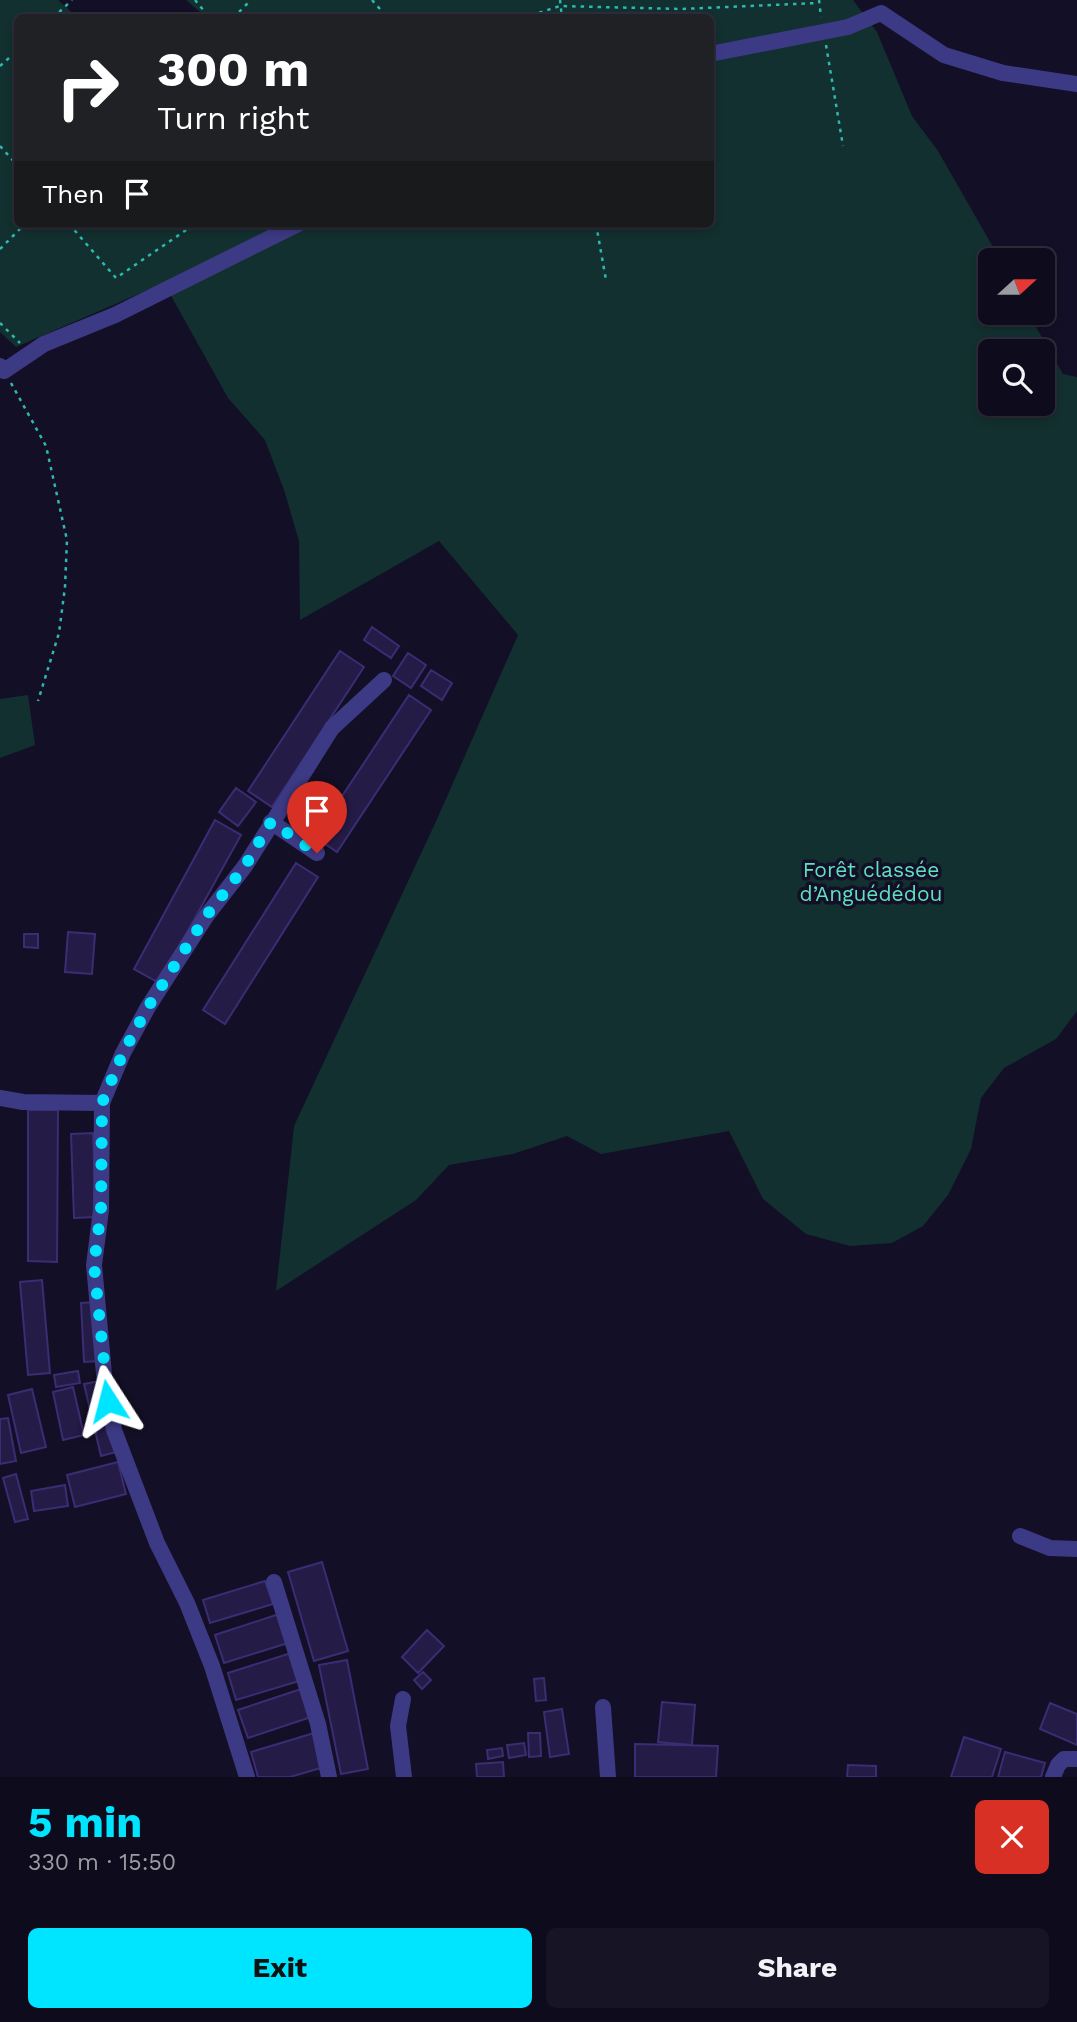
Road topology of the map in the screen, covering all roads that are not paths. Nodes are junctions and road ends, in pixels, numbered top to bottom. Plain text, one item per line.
1 (714, 53) edge
2 (1077, 84) edge
3 (290, 228) edge
4 (2, 368) edge
5 (384, 680) dead end
6 (271, 822) junction
7 (317, 853) dead end
8 (0, 1098) edge
9 (102, 1103) junction
10 (1020, 1536) dead end
11 (1077, 1549) edge
12 (274, 1582) dead end
13 (403, 1699) dead end
14 (603, 1707) dead end
15 (1077, 1759) edge
16 (247, 1777) edge
17 (329, 1777) edge
18 (404, 1777) edge
19 (608, 1777) edge
20 (1053, 1777) edge

1 - 2 street
3 - 4 street
5 - 6 street
6 - 7 street
6 - 9 street
8 - 9 street
9 - 16 street
10 - 11 street
12 - 17 street
13 - 18 street
14 - 19 street
15 - 20 street

